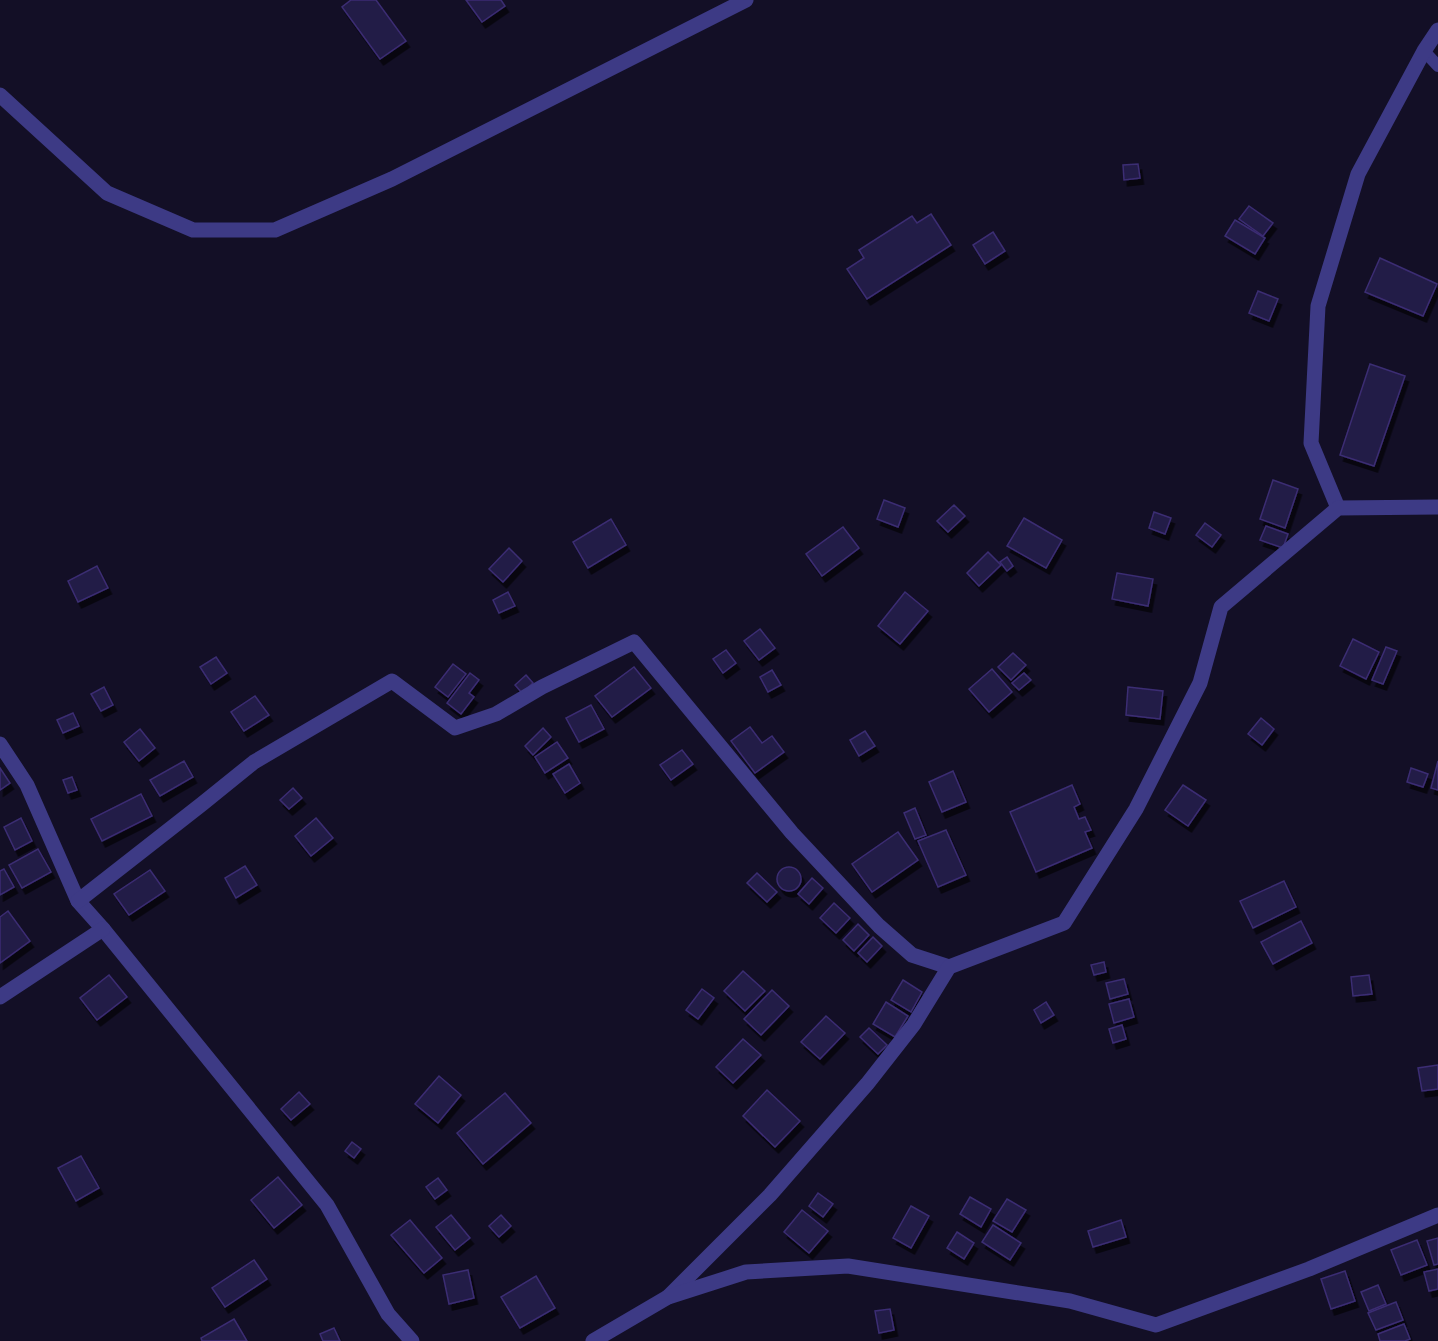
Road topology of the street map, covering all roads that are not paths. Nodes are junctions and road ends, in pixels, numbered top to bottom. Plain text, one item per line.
1 (746, 0) edge
2 (1438, 30) edge
3 (1424, 51) junction
4 (1438, 66) edge
5 (0, 95) edge
6 (1438, 507) edge
7 (1338, 508) junction
8 (0, 744) edge
9 (78, 901) junction
10 (104, 929) junction
11 (949, 968) junction
12 (0, 996) edge
13 (1438, 1215) edge
14 (668, 1297) junction
15 (412, 1341) edge
16 (593, 1341) edge

1 - 5 street
2 - 3 street
3 - 4 lane
3 - 7 street
6 - 7 street
7 - 11 street
8 - 9 street
9 - 10 street
9 - 11 street
10 - 12 street
10 - 15 street
11 - 14 street
13 - 14 street
14 - 16 street

